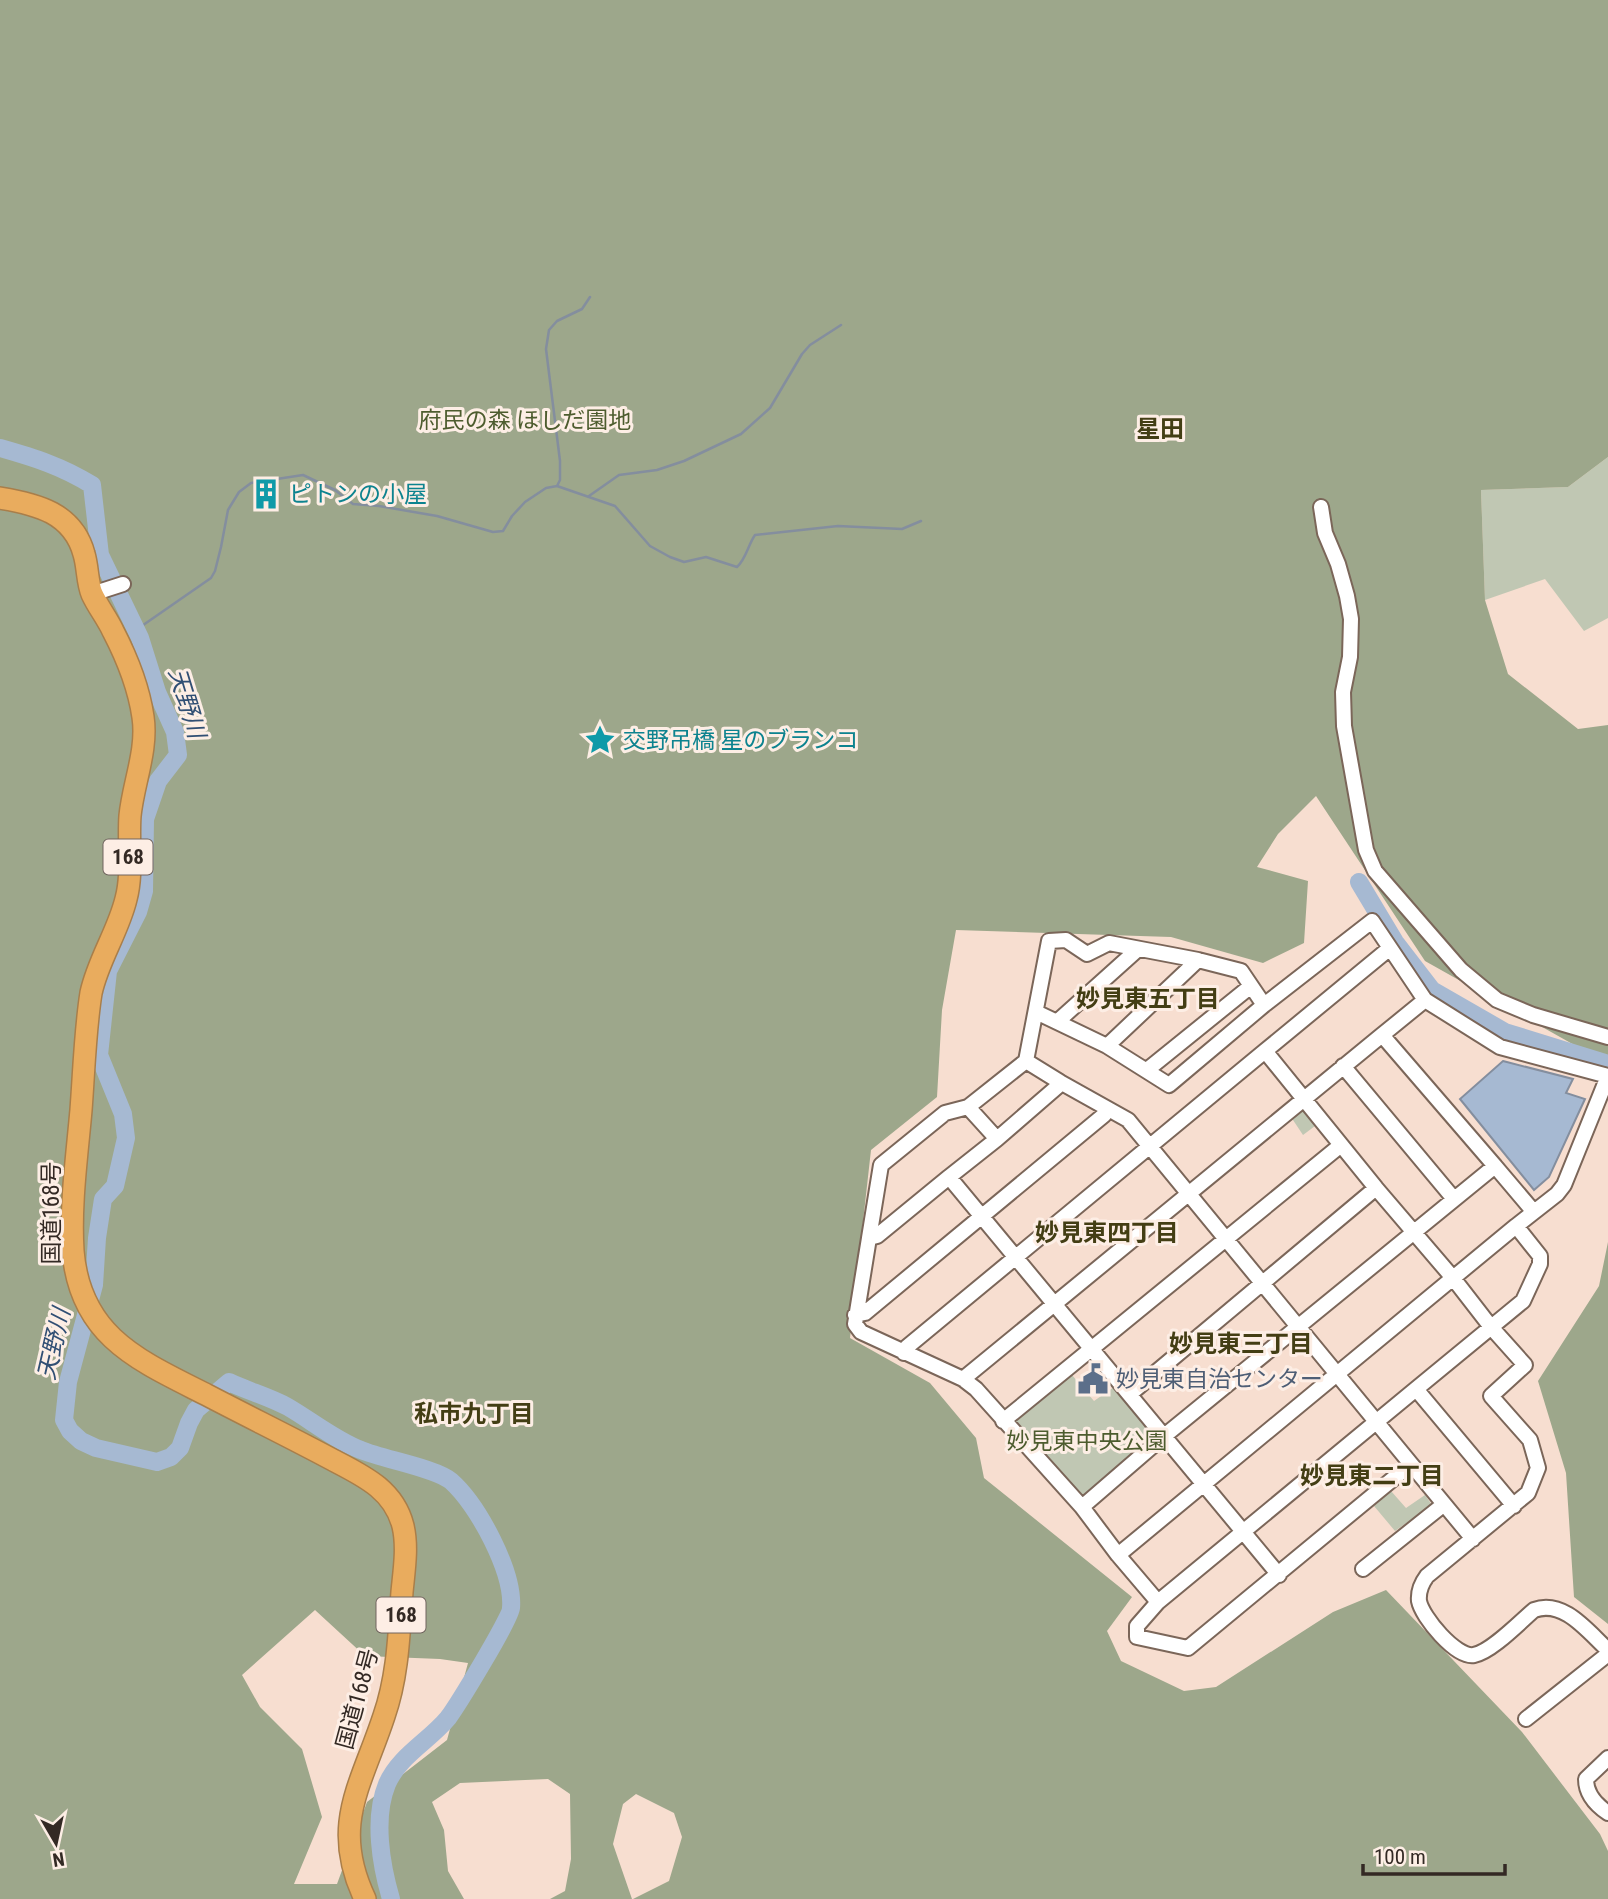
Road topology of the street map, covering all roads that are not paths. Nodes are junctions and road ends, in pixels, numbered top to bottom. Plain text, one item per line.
1 (0, 498) edge
2 (1321, 507) dead end
3 (123, 584) dead end
4 (96, 593) junction
5 (1390, 948) junction
6 (1138, 950) junction
7 (1198, 960) junction
8 (1251, 986) junction
9 (1425, 1000) junction
10 (1264, 1005) junction
11 (1036, 1012) junction
12 (1058, 1021) junction
13 (1382, 1035) junction
14 (1608, 1037) edge
15 (1107, 1046) junction
16 (1265, 1051) junction
17 (1026, 1060) junction
18 (1343, 1066) junction
19 (1147, 1070) junction
20 (1608, 1076) edge
21 (1060, 1082) junction
22 (1304, 1097) junction
23 (968, 1107) junction
24 (1107, 1109) junction
25 (997, 1139) junction
26 (1341, 1144) junction
27 (1151, 1146) junction
28 (1495, 1166) junction
29 (949, 1177) junction
30 (1376, 1188) junction
31 (1190, 1193) junction
32 (1454, 1199) junction
33 (1534, 1212) junction
34 (982, 1216) junction
35 (1516, 1226) junction
36 (1415, 1231) junction
37 (869, 1238) junction
38 (1224, 1238) junction
39 (1016, 1256) junction
40 (1453, 1278) junction
41 (1263, 1283) junction
42 (1055, 1303) junction
43 (855, 1315) junction
44 (1299, 1327) junction
45 (1491, 1327) junction
46 (1092, 1349) junction
47 (904, 1353) junction
48 (1336, 1373) junction
49 (963, 1379) junction
50 (1416, 1389) junction
51 (1130, 1394) junction
52 (1003, 1420) junction
53 (1376, 1421) junction
54 (1163, 1437) junction
55 (1410, 1464) junction
56 (1204, 1485) junction
57 (1443, 1504) junction
58 (1514, 1506) junction
59 (1083, 1507) junction
60 (1244, 1532) junction
61 (1473, 1539) junction
62 (1118, 1555) junction
63 (1363, 1569) dead end
64 (1279, 1575) junction
65 (1158, 1602) junction
66 (1608, 1652) edge
67 (1526, 1719) dead end
68 (1608, 1758) edge
69 (1608, 1813) edge
70 (365, 1899) edge

1 - 4 highway, 国道168号 / 168
2 - 14 street
3 - 4 street
4 - 70 highway, 国道168号 / 168
5 - 9 street
5 - 10 street
5 - 16 street
6 - 7 street
6 - 11 street
6 - 12 street
7 - 8 street
7 - 15 street
8 - 10 street
8 - 19 street
9 - 13 street
9 - 20 street
10 - 19 street
11 - 12 street
11 - 17 street
12 - 15 street
13 - 18 street
13 - 28 street
15 - 19 street
16 - 22 street
16 - 27 street
17 - 21 street
17 - 23 street
18 - 22 street
18 - 32 street
20 - 33 street
21 - 24 street
21 - 25 street
22 - 26 street
22 - 31 street
23 - 25 street
23 - 37 street
24 - 27 street
24 - 34 street
25 - 29 street
26 - 30 street
26 - 38 street
27 - 31 street
27 - 39 street
28 - 32 street
28 - 33 street
29 - 34 street
29 - 37 street
30 - 36 street
30 - 41 street
31 - 38 street
31 - 42 street
32 - 36 street
33 - 35 street
34 - 39 street
34 - 43 street
35 - 40 street
35 - 45 street
36 - 40 street
36 - 44 street
37 - 43 street
38 - 41 street
38 - 46 street
39 - 42 street
39 - 47 street
40 - 45 street
40 - 48 street
41 - 44 street
41 - 51 street
42 - 46 street
42 - 49 street
43 - 47 street
44 - 48 street
44 - 54 street
45 - 50 street
45 - 58 street
46 - 51 street
46 - 52 street
47 - 49 street
48 - 53 street
48 - 56 street
49 - 52 street
50 - 53 street
50 - 58 street
51 - 54 street
52 - 59 street
53 - 55 street
53 - 60 street
54 - 56 street
54 - 59 street
55 - 57 street
55 - 64 street
56 - 60 street
56 - 62 street
57 - 61 street
57 - 63 street
58 - 61 street
59 - 62 street
60 - 64 street
60 - 65 street
61 - 66 street
62 - 65 street
64 - 65 street
66 - 67 street
68 - 69 street

